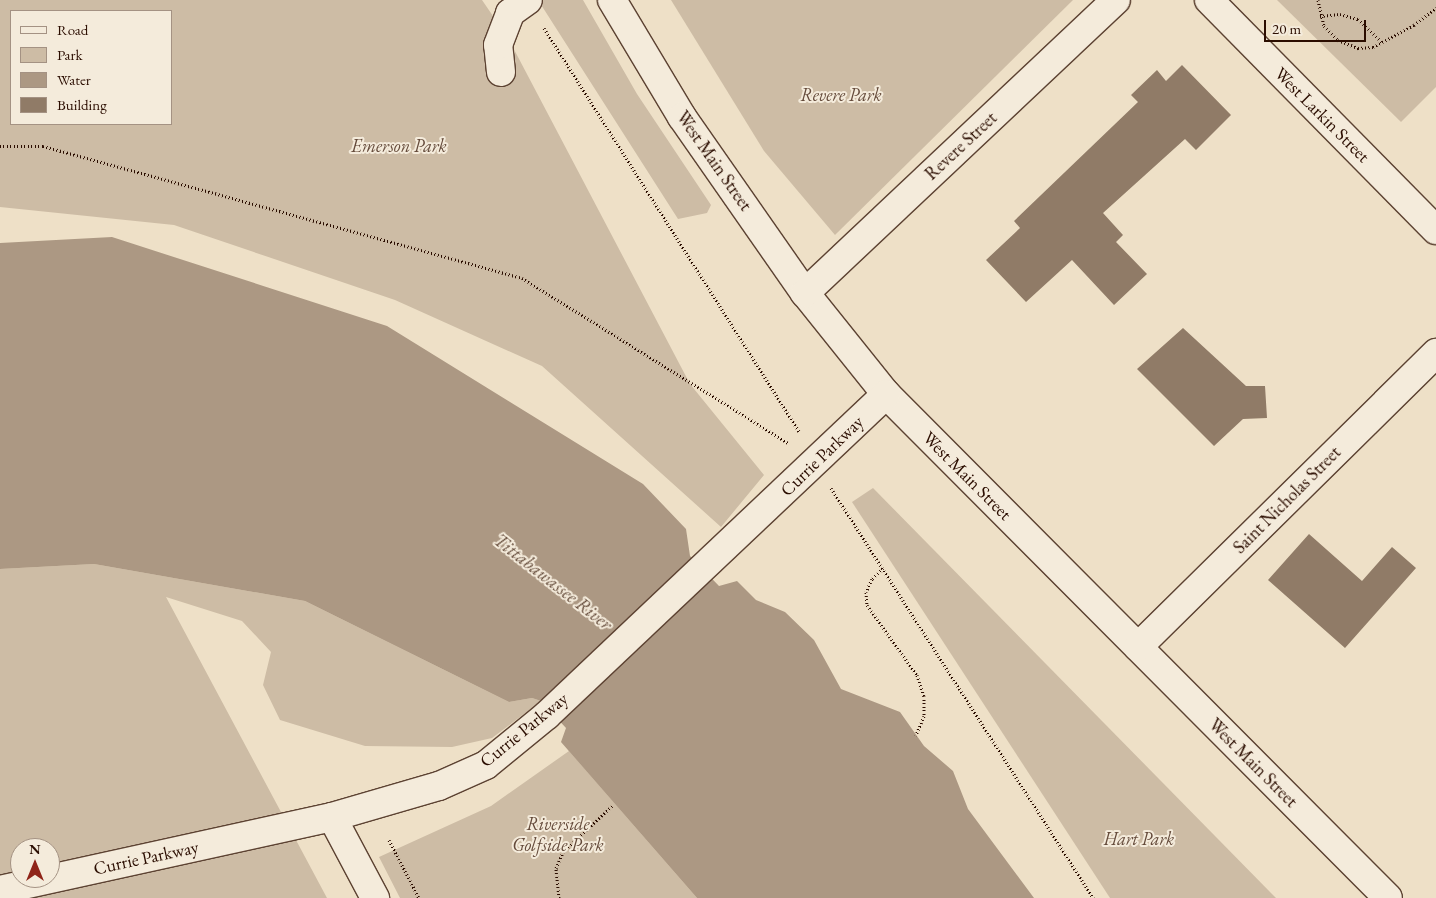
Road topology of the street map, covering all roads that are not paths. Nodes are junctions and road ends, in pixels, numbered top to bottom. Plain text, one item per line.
1 (528, 0) edge
2 (612, 0) edge
3 (1116, 0) edge
4 (1209, 0) edge
5 (501, 72) dead end
6 (1436, 230) edge
7 (805, 293) junction
8 (1436, 353) edge
9 (886, 394) junction
10 (1138, 648) junction
11 (332, 818) junction
12 (0, 890) edge
13 (375, 898) edge
14 (1388, 898) edge

1 - 5 street
2 - 7 street, West Main Street
3 - 7 street, Revere Street
4 - 6 street, West Larkin Street
7 - 9 street, West Main Street
8 - 10 street, Saint Nicholas Street
9 - 10 street, West Main Street
9 - 11 street, Currie Parkway
10 - 14 street, West Main Street
11 - 12 street, Currie Parkway
11 - 13 street

